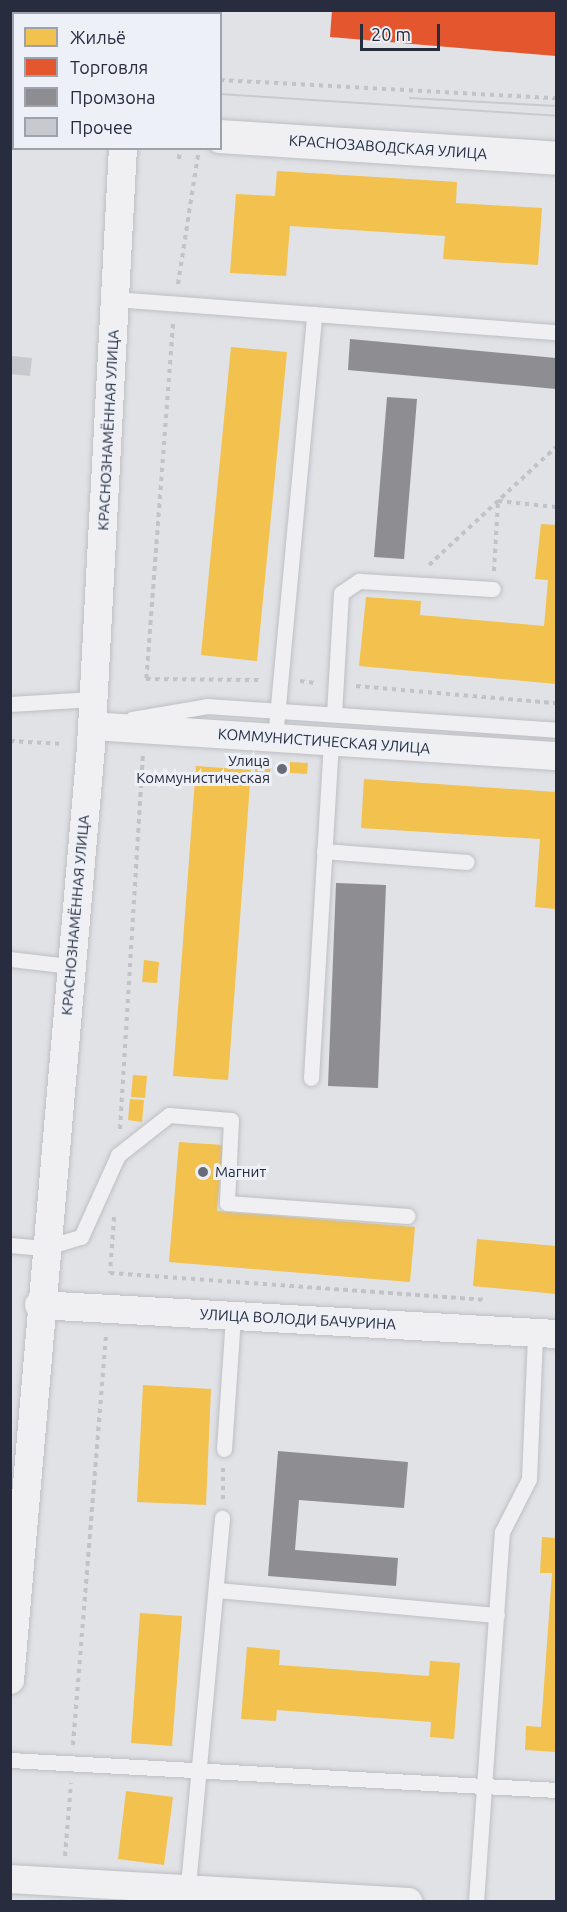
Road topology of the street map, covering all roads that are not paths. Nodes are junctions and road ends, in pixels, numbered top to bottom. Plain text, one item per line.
1 (222, 136) edge
2 (123, 150) edge
3 (556, 158) edge
4 (115, 299) junction
5 (314, 314) junction
6 (556, 332) edge
7 (493, 589) road end
8 (10, 704) edge
9 (93, 712) junction
10 (277, 724) junction
11 (332, 728) junction
12 (556, 729) edge
13 (556, 756) edge
14 (324, 851) junction
15 (467, 862) dead end
16 (10, 959) edge
17 (70, 966) junction
18 (311, 1078) dead end
19 (408, 1216) dead end
20 (10, 1245) edge
21 (44, 1248) junction
22 (39, 1305) junction
23 (233, 1316) junction
24 (546, 1334) edge
25 (224, 1449) road end
26 (222, 1518) road end
27 (216, 1590) junction
28 (497, 1615) junction
29 (10, 1680) edge
30 (10, 1761) edge
31 (200, 1771) junction
32 (487, 1786) junction
33 (556, 1791) edge
34 (10, 1879) edge
35 (188, 1895) edge
36 (408, 1902) edge
37 (476, 1902) edge

1 - 3 street, КРАСНОЗАВОДСКАЯ УЛИЦА
2 - 4 street, КРАСНОЗНАМЁННАЯ УЛИЦА
4 - 5 lane
4 - 9 street, КРАСНОЗНАМЁННАЯ УЛИЦА
5 - 6 lane
5 - 10 lane
7 - 11 lane
8 - 9 lane
9 - 10 street, КОММУНИСТИЧЕСКАЯ УЛИЦА
9 - 17 street, КРАСНОЗНАМЁННАЯ УЛИЦА
10 - 11 street, КОММУНИСТИЧЕСКАЯ УЛИЦА
11 - 12 lane
11 - 13 street, КОММУНИСТИЧЕСКАЯ УЛИЦА
11 - 14 lane
14 - 15 lane
14 - 18 lane
16 - 17 lane
17 - 21 street, КРАСНОЗНАМЁННАЯ УЛИЦА
19 - 21 lane
20 - 21 lane
21 - 22 street, КРАСНОЗНАМЁННАЯ УЛИЦА
22 - 23 street, УЛИЦА ВОЛОДИ БАЧУРИНА
22 - 29 street, КРАСНОЗНАМЁННАЯ УЛИЦА
23 - 24 street, УЛИЦА ВОЛОДИ БАЧУРИНА
23 - 25 lane
24 - 28 lane
26 - 27 lane
27 - 28 lane
27 - 31 lane
28 - 32 lane
30 - 31 lane
31 - 32 lane
31 - 35 lane
32 - 33 lane
32 - 37 lane
34 - 35 street
35 - 36 street

